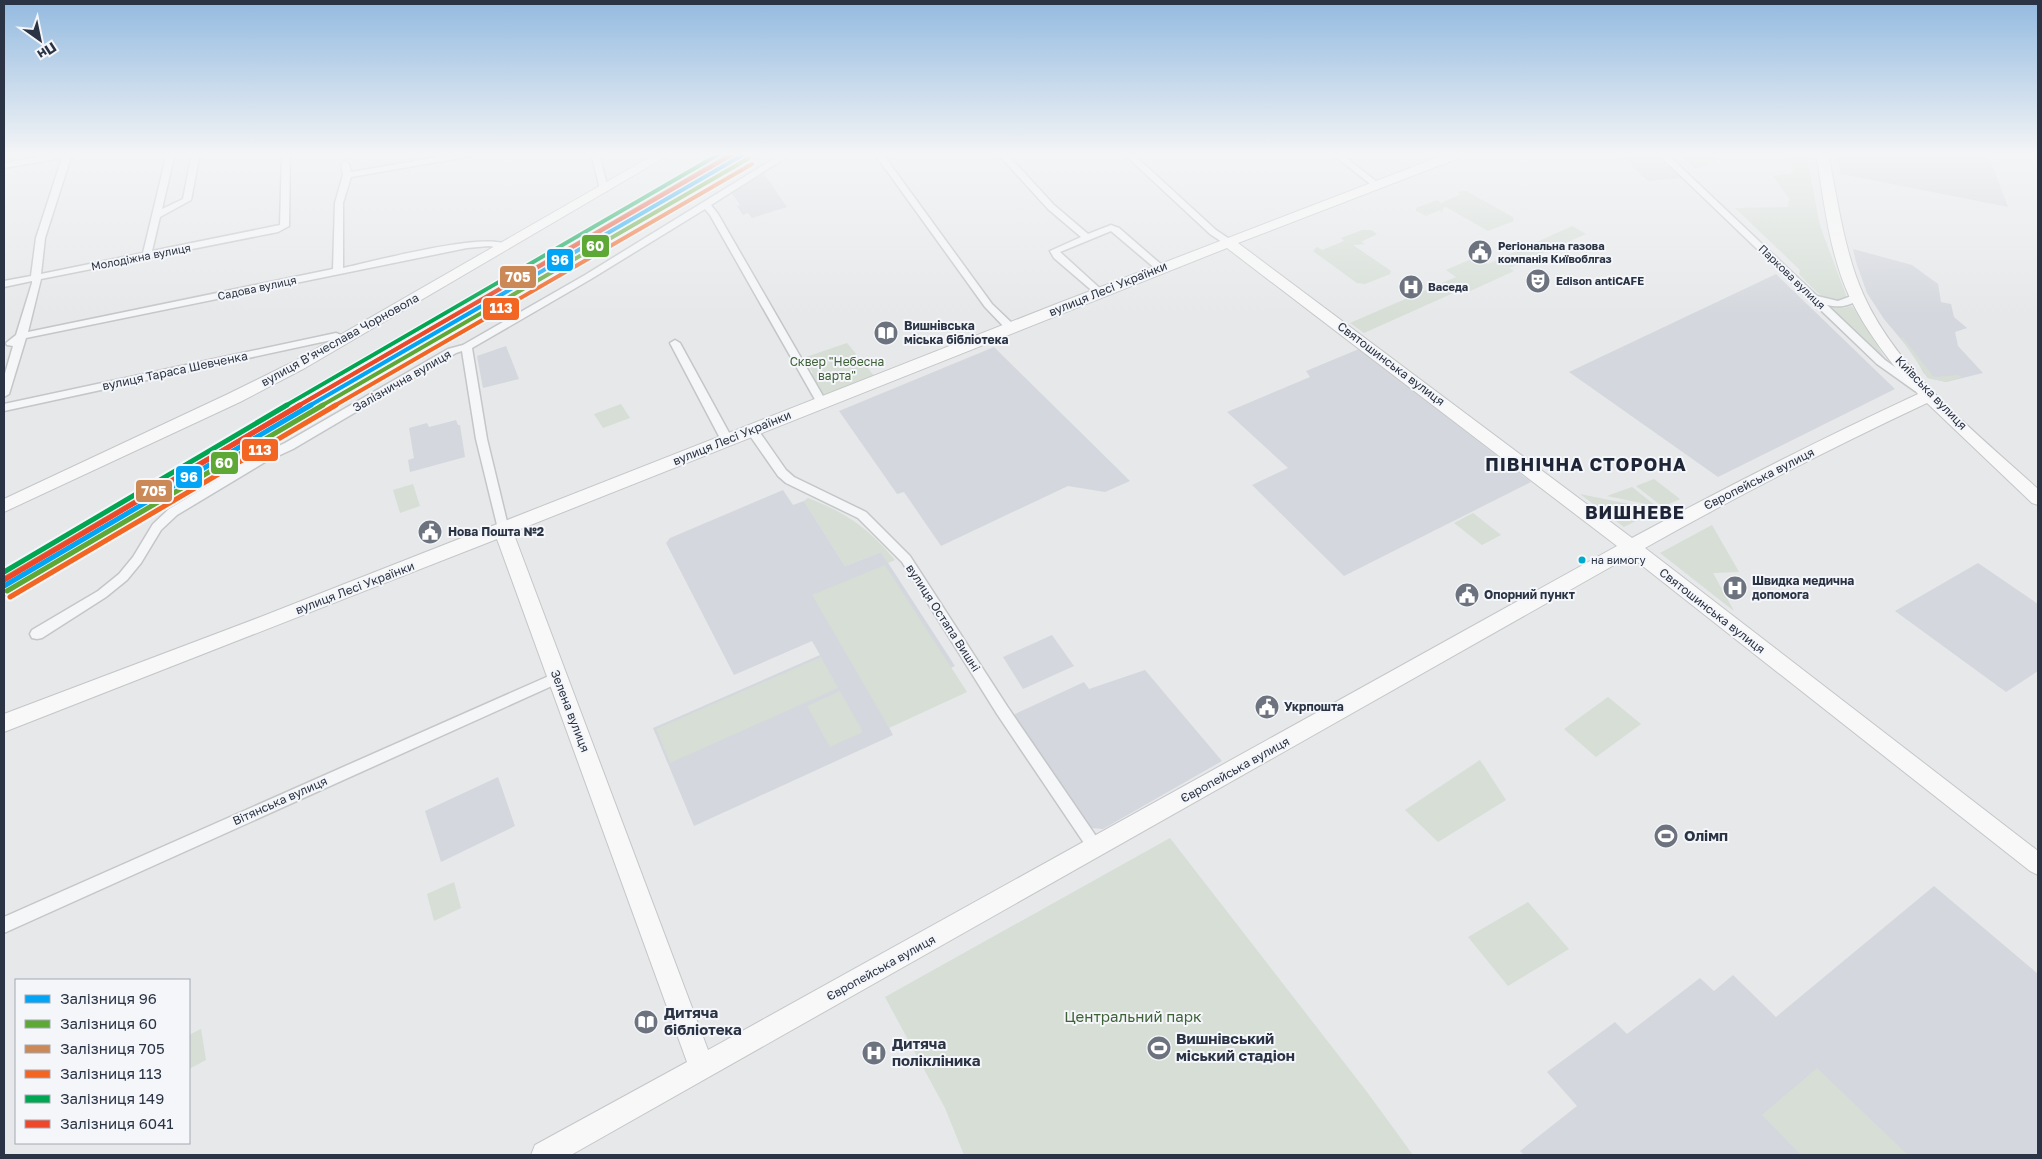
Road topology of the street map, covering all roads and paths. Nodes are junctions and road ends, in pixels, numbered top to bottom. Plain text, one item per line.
1 (50, 207) edge
2 (159, 207) edge
3 (173, 207) edge
4 (285, 207) edge
5 (339, 207) edge
6 (572, 207) edge
7 (700, 207) edge
8 (708, 207) edge
9 (918, 207) edge
10 (1051, 207) edge
11 (1186, 207) edge
12 (1319, 207) edge
13 (1718, 207) edge
14 (1833, 207) edge
15 (157, 215) junction
16 (1086, 237) junction
17 (1228, 242) junction
18 (504, 246) junction
19 (147, 256) junction
20 (1160, 268) junction
21 (338, 272) junction
22 (35, 277) junction
23 (4, 284) edge
24 (1099, 292) junction
25 (1813, 297) junction
26 (1857, 297) junction
27 (1010, 327) junction
28 (22, 336) junction
29 (346, 339) junction
30 (11, 342) dead end
31 (675, 343) dead end
32 (467, 346) junction
33 (4, 394) edge
34 (1929, 395) junction
35 (822, 403) junction
36 (4, 408) edge
37 (752, 430) junction
38 (727, 440) junction
39 (2038, 499) edge
40 (4, 506) edge
41 (503, 530) junction
42 (1631, 546) junction
43 (37, 634) dead end
44 (558, 677) junction
45 (4, 723) edge
46 (1095, 848) junction
47 (2038, 864) edge
48 (4, 925) edge
49 (702, 1068) junction
50 (546, 1155) edge

1 - 22 street
2 - 15 street
3 - 15 street
4 - 19 street, Молодіжна вулиця
5 - 21 street
6 - 18 street, вулиця Вʼячеслава Чорновола
7 - 32 street, Залізнична вулиця
8 - 35 street
9 - 27 street
10 - 16 street
11 - 17 street, Святошинська вулиця
12 - 17 street, вулиця Лесі Українки
13 - 25 street, Паркова вулиця
14 - 26 street, Київська вулиця
15 - 19 street
16 - 20 street
16 - 24 street
17 - 20 street, вулиця Лесі Українки
17 - 42 street, Святошинська вулиця
18 - 21 street, Садова вулиця
18 - 29 street, вулиця Вʼячеслава Чорновола
19 - 22 street, Молодіжна вулиця
20 - 24 street, вулиця Лесі Українки
21 - 28 street, Садова вулиця
22 - 23 street, Молодіжна вулиця
22 - 28 street
24 - 27 street, вулиця Лесі Українки
25 - 26 street
25 - 34 street, Паркова вулиця
26 - 34 street, Київська вулиця
27 - 35 street, вулиця Лесі Українки
28 - 30 street, Садова вулиця
28 - 33 street
29 - 36 street, вулиця Тараса Шевченка
29 - 40 street, вулиця Вʼячеслава Чорновола
31 - 38 street
32 - 41 street, Зелена вулиця
32 - 43 street, Залізнична вулиця
34 - 39 street, Київська вулиця
34 - 42 street, Європейська вулиця
35 - 37 street, вулиця Лесі Українки
37 - 38 street, вулиця Лесі Українки
37 - 46 street, вулиця Остапа Вишні
38 - 41 street, вулиця Лесі Українки
41 - 44 street, Зелена вулиця
41 - 45 street, вулиця Лесі Українки
42 - 46 street, Європейська вулиця
42 - 47 street, Святошинська вулиця
44 - 48 street, Вітянська вулиця
44 - 49 street, Зелена вулиця
46 - 49 street, Європейська вулиця
49 - 50 street, Європейська вулиця

